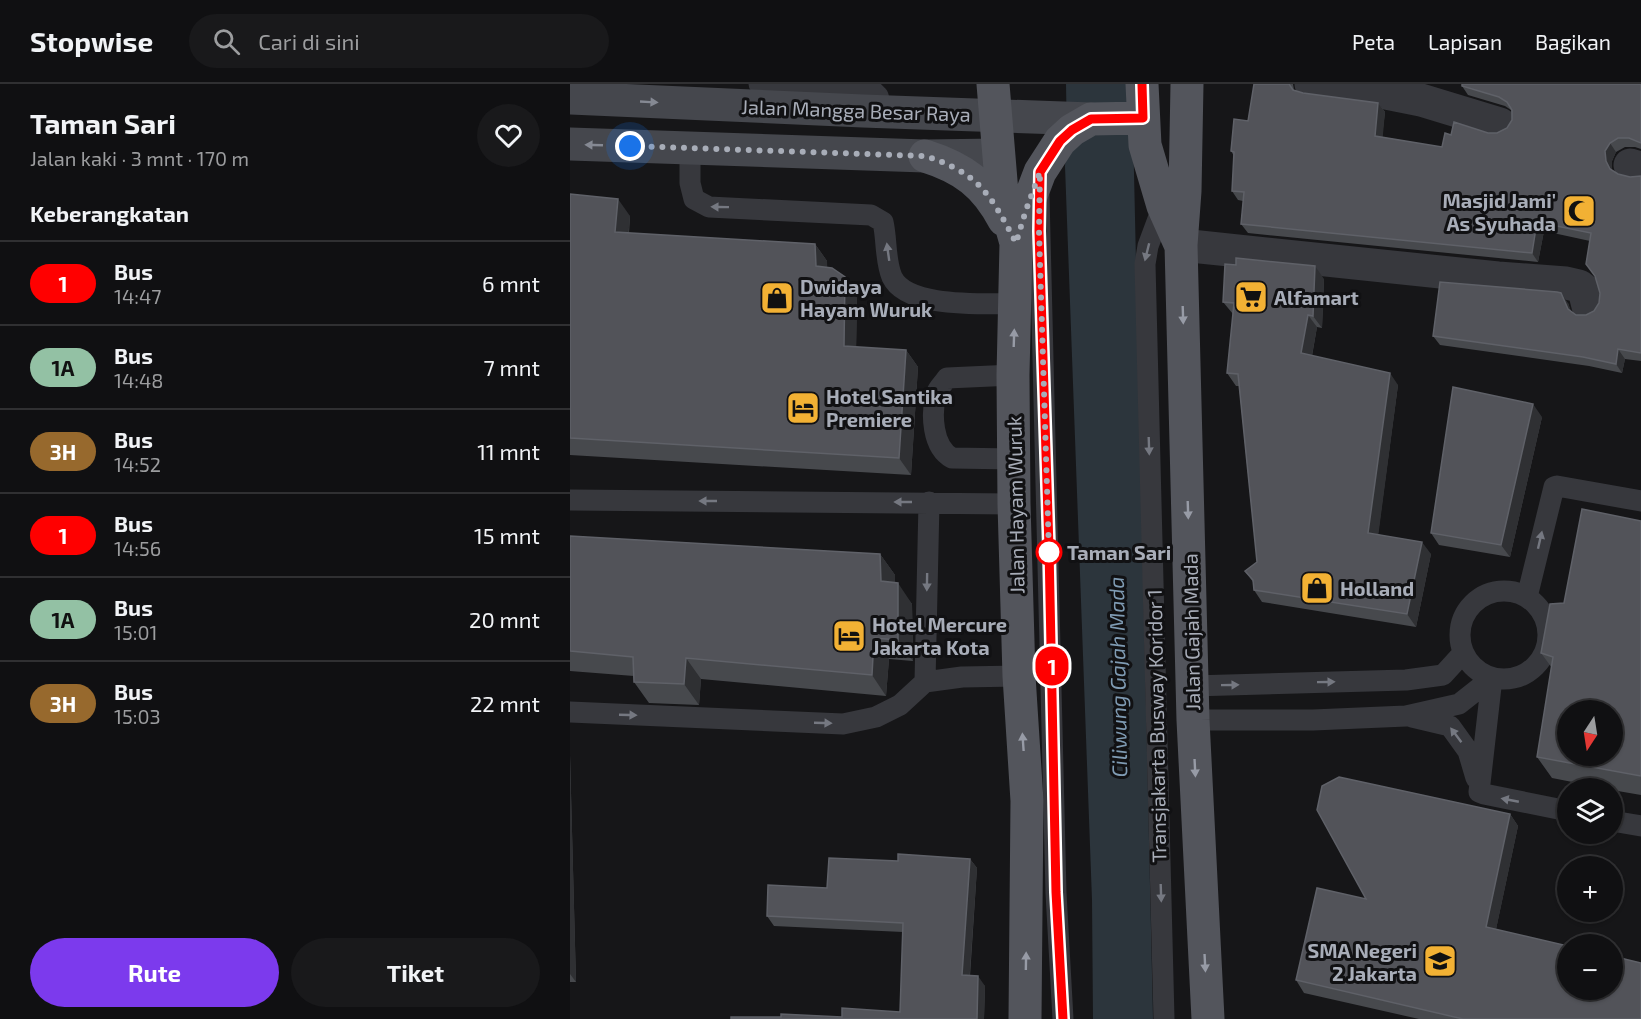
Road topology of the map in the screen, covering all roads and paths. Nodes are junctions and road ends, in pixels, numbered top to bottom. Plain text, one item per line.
1 (759, 84) edge
2 (1142, 84) edge
3 (1311, 84) edge
4 (570, 98) edge
5 (994, 100) edge
6 (1187, 100) edge
7 (873, 112) junction
8 (1138, 118) junction
9 (1500, 124) dead end
10 (1070, 126) junction
11 (570, 144) edge
12 (690, 148) junction
13 (860, 153) junction
14 (998, 154) junction
15 (925, 156) junction
16 (1040, 172) junction
17 (1163, 206) junction
18 (1016, 243) junction
19 (1181, 245) junction
20 (1015, 304) junction
21 (1588, 306) dead end
22 (1013, 375) junction
23 (1014, 459) junction
24 (570, 500) edge
25 (1641, 501) edge
26 (929, 502) junction
27 (1014, 504) junction
28 (1527, 597) junction
29 (1463, 653) junction
30 (1019, 676) junction
31 (1492, 678) junction
32 (1406, 680) junction
33 (925, 682) junction
34 (1192, 686) junction
35 (570, 712) edge
36 (1406, 716) junction
37 (1193, 720) junction
38 (1478, 786) junction
39 (1557, 809) edge
40 (1623, 822) edge
41 (1641, 826) edge
42 (1025, 1019) edge
43 (1063, 1019) edge
44 (1164, 1019) edge
45 (1208, 1019) edge

1 - 7 lane
2 - 8 main road, Jalan Gajah Mada
3 - 9 street
4 -> 7 main road, Jalan Mangga Besar Raya
5 - 7 main road, Jalan Mangga Besar Raya
5 - 10 main road, Jalan Mangga Besar Raya
5 - 14 main road, Jalan Hayam Wuruk
6 - 17 lane, Transjakarta Busway Koridor 1
6 - 19 main road, Jalan Gajah Mada
7 - 13 main road
8 - 10 main road, Jalan Mangga Besar Raya
8 - 17 main road, Jalan Gajah Mada
10 - 16 main road, Jalan Hayam Wuruk
12 -> 11 main road
12 - 13 main road
20 -> 12 lane
13 - 15 main road
14 - 15 main road
14 - 18 main road, Jalan Hayam Wuruk
15 - 18 main road
16 - 18 main road, Jalan Hayam Wuruk
16 - 43 lane
17 - 19 main road, Jalan Gajah Mada
17 -> 44 lane, Transjakarta Busway Koridor 1
18 - 20 main road, Jalan Hayam Wuruk
19 - 21 street
19 -> 34 main road, Jalan Gajah Mada
22 -> 20 main road, Jalan Hayam Wuruk
22 - 23 main road, Jalan Hayam Wuruk
22 - 23 lane
23 - 27 main road, Jalan Hayam Wuruk
26 -> 24 lane
28 -> 25 lane
26 - 27 lane
26 -> 33 lane
27 - 30 main road, Jalan Hayam Wuruk
28 - 29 lane
28 - 31 lane
29 - 31 lane
29 - 32 lane
30 - 33 lane
42 -> 30 main road, Jalan Hayam Wuruk
31 - 36 lane
31 - 38 lane
34 -> 32 lane
32 - 36 lane
35 -> 33 lane
34 - 37 main road, Jalan Gajah Mada
36 - 37 lane
38 -> 36 lane
37 -> 45 main road, Jalan Gajah Mada
39 -> 38 lane
40 - 41 lane

